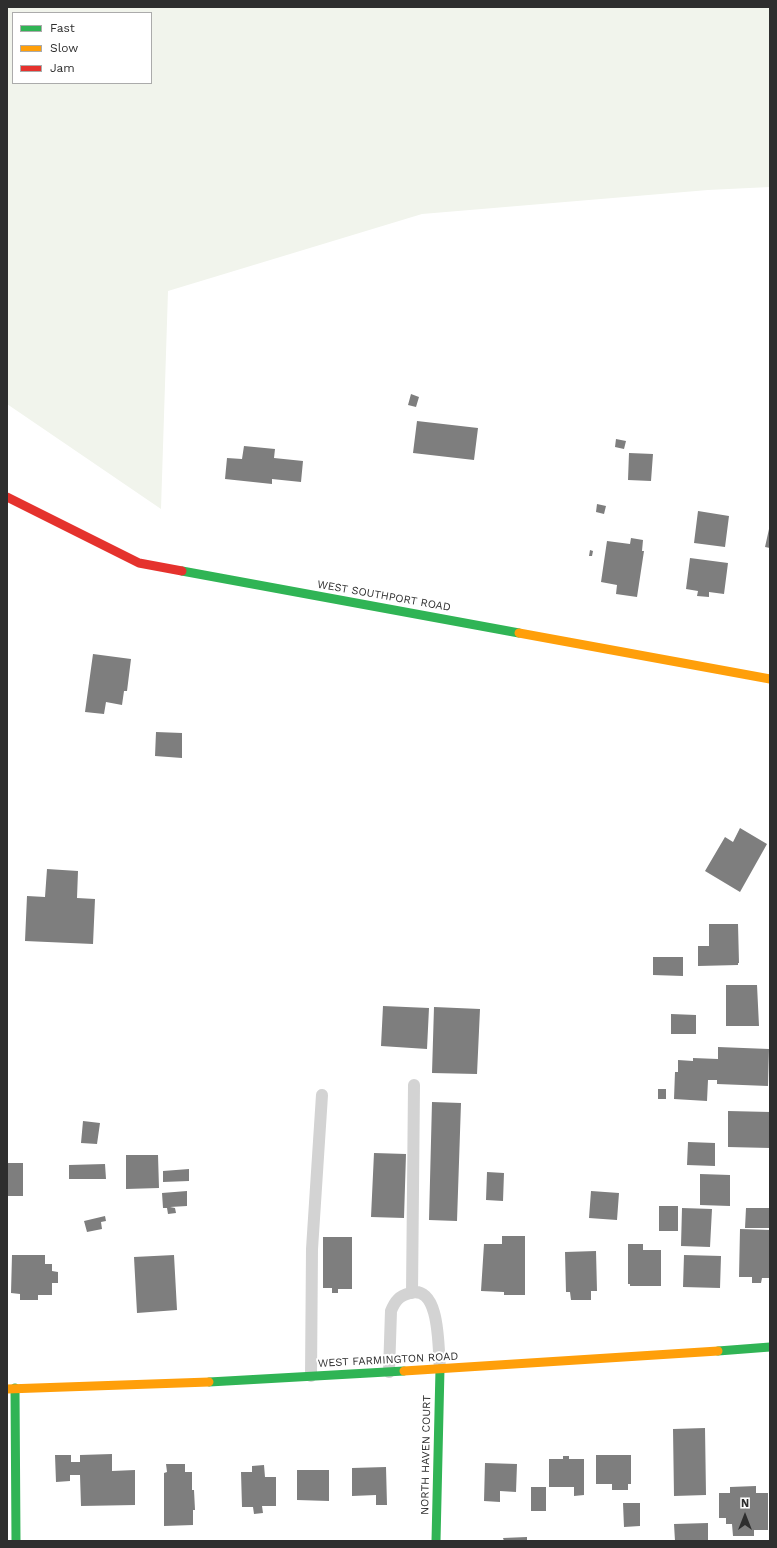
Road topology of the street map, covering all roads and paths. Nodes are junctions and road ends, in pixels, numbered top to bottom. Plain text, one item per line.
1 (7, 497) edge
2 (770, 679) edge
3 (414, 1085) dead end
4 (322, 1095) dead end
5 (412, 1293) junction
6 (770, 1347) edge
7 (440, 1369) junction
8 (389, 1372) junction
9 (311, 1376) junction
10 (11, 1389) edge
11 (16, 1541) edge
12 (436, 1541) edge

1 - 2 main road, WEST SOUTHPORT ROAD
3 - 5 lane
4 - 9 lane
5 - 7 lane
5 - 8 lane
6 - 7 main road, WEST FARMINGTON ROAD
7 - 8 main road, WEST FARMINGTON ROAD
7 - 12 main road, NORTH HAVEN COURT
8 - 9 main road, WEST FARMINGTON ROAD
9 - 10 main road, WEST FARMINGTON ROAD
10 - 11 main road

